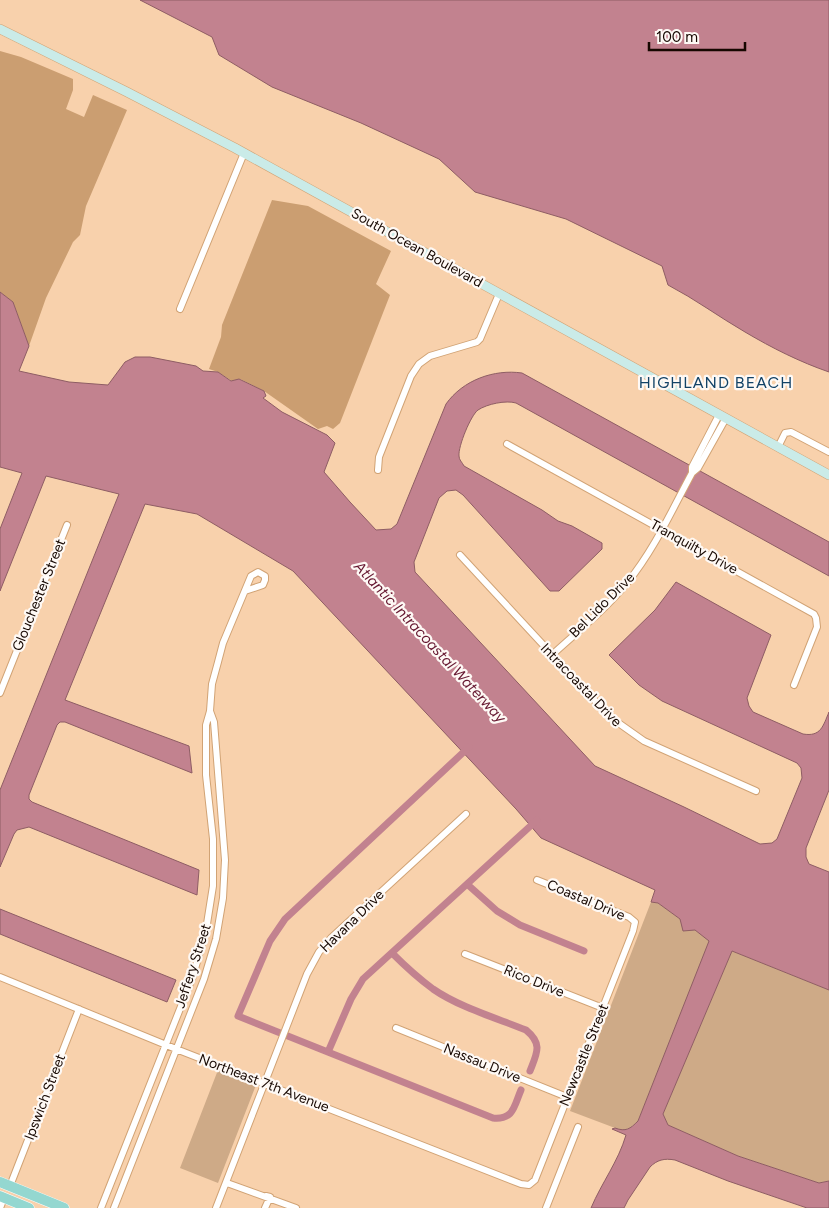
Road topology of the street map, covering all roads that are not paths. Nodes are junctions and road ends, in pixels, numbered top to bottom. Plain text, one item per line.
1 (0, 29) edge
2 (244, 154) junction
3 (499, 294) junction
4 (180, 309) dead end
5 (722, 416) junction
6 (507, 444) dead end
7 (778, 447) junction
8 (829, 452) edge
9 (378, 470) dead end
10 (829, 475) edge
11 (67, 525) dead end
12 (662, 530) junction
13 (460, 555) dead end
14 (245, 592) dead end
15 (552, 655) junction
16 (794, 685) dead end
17 (0, 693) edge
18 (210, 711) junction
19 (756, 791) dead end
20 (466, 814) dead end
21 (537, 880) dead end
22 (634, 922) joint
23 (203, 945) junction
24 (214, 948) junction
25 (465, 954) dead end
26 (0, 977) edge
27 (603, 1008) junction
28 (79, 1009) junction
29 (396, 1028) dead end
30 (166, 1044) junction
31 (176, 1049) junction
32 (264, 1082) junction
33 (567, 1097) junction
34 (578, 1127) dead end
35 (115, 1174) junction
36 (126, 1179) junction
37 (227, 1182) dead end
38 (5, 1184) edge
39 (528, 1185) joint
40 (2, 1197) edge
41 (270, 1197) junction
42 (0, 1208) edge
43 (29, 1208) edge
44 (64, 1208) edge
45 (101, 1208) edge
46 (114, 1208) edge
47 (216, 1208) edge
48 (265, 1208) edge
49 (296, 1208) edge
50 (546, 1208) edge

1 - 2 main road, South Ocean Boulevard
2 - 3 main road, South Ocean Boulevard
2 - 4 street
3 - 5 main road, South Ocean Boulevard
3 - 9 street
5 - 7 main road, South Ocean Boulevard
5 - 12 street, Bel Lido Drive
6 - 12 street, Tranquilty Drive
7 - 8 street
7 - 10 main road, South Ocean Boulevard
11 - 17 street, Glouchester Street
12 - 15 street, Bel Lido Drive
12 - 16 street, Tranquilty Drive
13 - 15 street, Intracoastal Drive
14 - 18 street, Jeffery Street
15 - 19 street, Intracoastal Drive
18 - 23 street, Jeffery Street
18 - 24 street, Jeffery Street
20 - 32 street, Havana Drive
21 - 22 street, Coastal Drive
22 - 27 street, Newcastle Street
23 - 24 street
23 - 30 street, Jeffery Street
24 - 31 street, Jeffery Street
25 - 27 street, Rico Drive
26 - 28 street, Northeast 7th Avenue
27 - 33 street, Newcastle Street
28 - 30 street, Northeast 7th Avenue
28 - 38 street, Ipswich Street
29 - 33 street, Nassau Drive
30 - 31 street, Northeast 7th Avenue
30 - 35 street, Jeffery Street
31 - 32 street, Northeast 7th Avenue
31 - 36 street, Jeffery Street
32 - 39 street, Northeast 7th Avenue
32 - 47 street, Havana Drive
33 - 39 street, Newcastle Street
34 - 50 street
35 - 36 street
35 - 45 street, Jeffery Street
36 - 46 street, Jeffery Street
37 - 41 street
38 - 44 main road
40 - 42 street
40 - 43 main road
41 - 48 street
41 - 49 street

